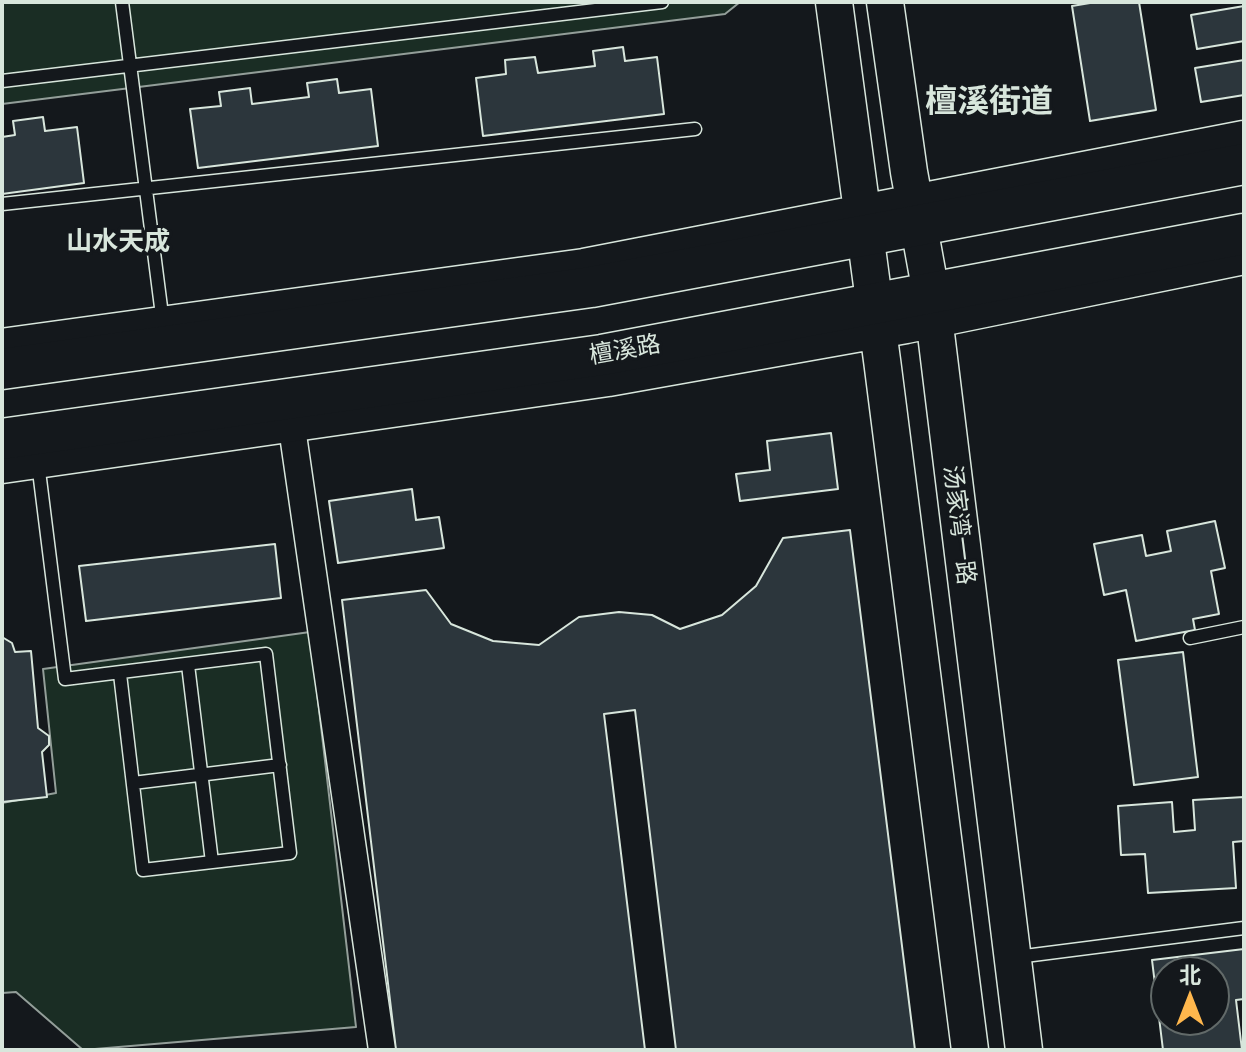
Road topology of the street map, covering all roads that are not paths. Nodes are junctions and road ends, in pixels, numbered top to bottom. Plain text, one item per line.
1 (122, 2) edge
2 (662, 2) edge
3 (834, 2) edge
4 (885, 2) edge
5 (130, 65) junction
6 (2, 81) edge
7 (695, 129) dead end
8 (1244, 139) edge
9 (1244, 164) edge
10 (145, 188) junction
11 (2, 204) edge
12 (918, 214) junction
13 (862, 225) junction
14 (1244, 234) edge
15 (1244, 256) edge
16 (933, 306) junction
17 (875, 317) junction
18 (164, 335) junction
19 (2, 347) edge
20 (2, 369) edge
21 (290, 411) junction
22 (2, 439) edge
23 (38, 460) junction
24 (2, 465) edge
25 (1244, 627) edge
26 (1190, 638) dead end
27 (188, 665) junction
28 (120, 674) junction
29 (280, 765) junction
30 (202, 774) junction
31 (133, 783) junction
32 (212, 862) junction
33 (1244, 928) edge
34 (1013, 957) junction
35 (382, 1050) edge
36 (970, 1050) edge
37 (1024, 1050) edge

1 - 5 lane
2 - 5 lane
3 - 13 street
4 - 12 street, 汤家湾一路
5 - 6 lane
5 - 10 lane
7 - 10 lane
8 - 12 street
9 - 12 main road
10 - 11 lane
10 - 18 lane
12 - 13 main road
12 - 16 street, 汤家湾一路
13 - 17 street
13 - 18 main road
14 - 16 main road, 檀溪路
15 - 16 street
16 - 17 main road, 檀溪路
16 - 34 street, 汤家湾一路
17 - 21 main road, 檀溪路
17 - 36 street
18 - 19 street
18 - 20 main road
21 - 22 main road, 檀溪路
21 - 23 street
21 - 35 street
23 - 24 street
23 - 28 lane
25 - 26 lane
27 - 28 lane
27 - 29 lane
27 - 30 lane
28 - 31 lane
29 - 30 lane
29 - 32 lane
30 - 31 lane
30 - 32 lane
31 - 32 lane
33 - 34 lane
34 - 37 street, 汤家湾一路

